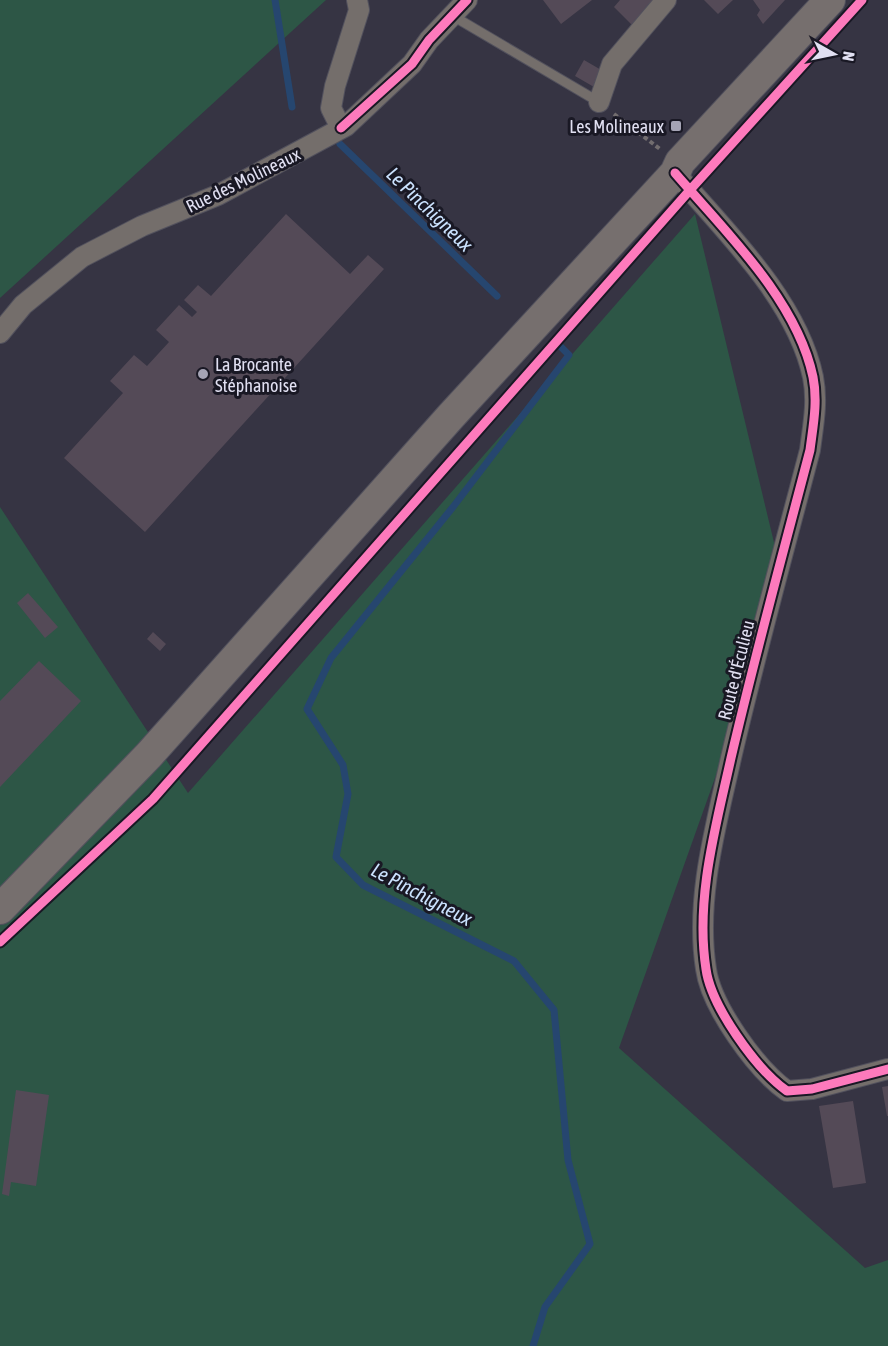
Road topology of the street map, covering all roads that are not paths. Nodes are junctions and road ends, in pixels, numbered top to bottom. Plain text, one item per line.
1 (357, 0) edge
2 (467, 0) edge
3 (666, 0) edge
4 (830, 0) edge
5 (453, 16) junction
6 (599, 102) joint
7 (341, 128) junction
8 (678, 168) junction
9 (0, 333) edge
10 (0, 909) edge
11 (888, 1069) edge

1 - 7 street
2 - 5 street, Rue des Molineaux
3 - 6 street
4 - 8 main road
5 - 6 lane
5 - 7 street, Rue des Molineaux
7 - 9 street, Rue des Molineaux
8 - 10 main road
8 - 11 street, Route d'Éculieu

